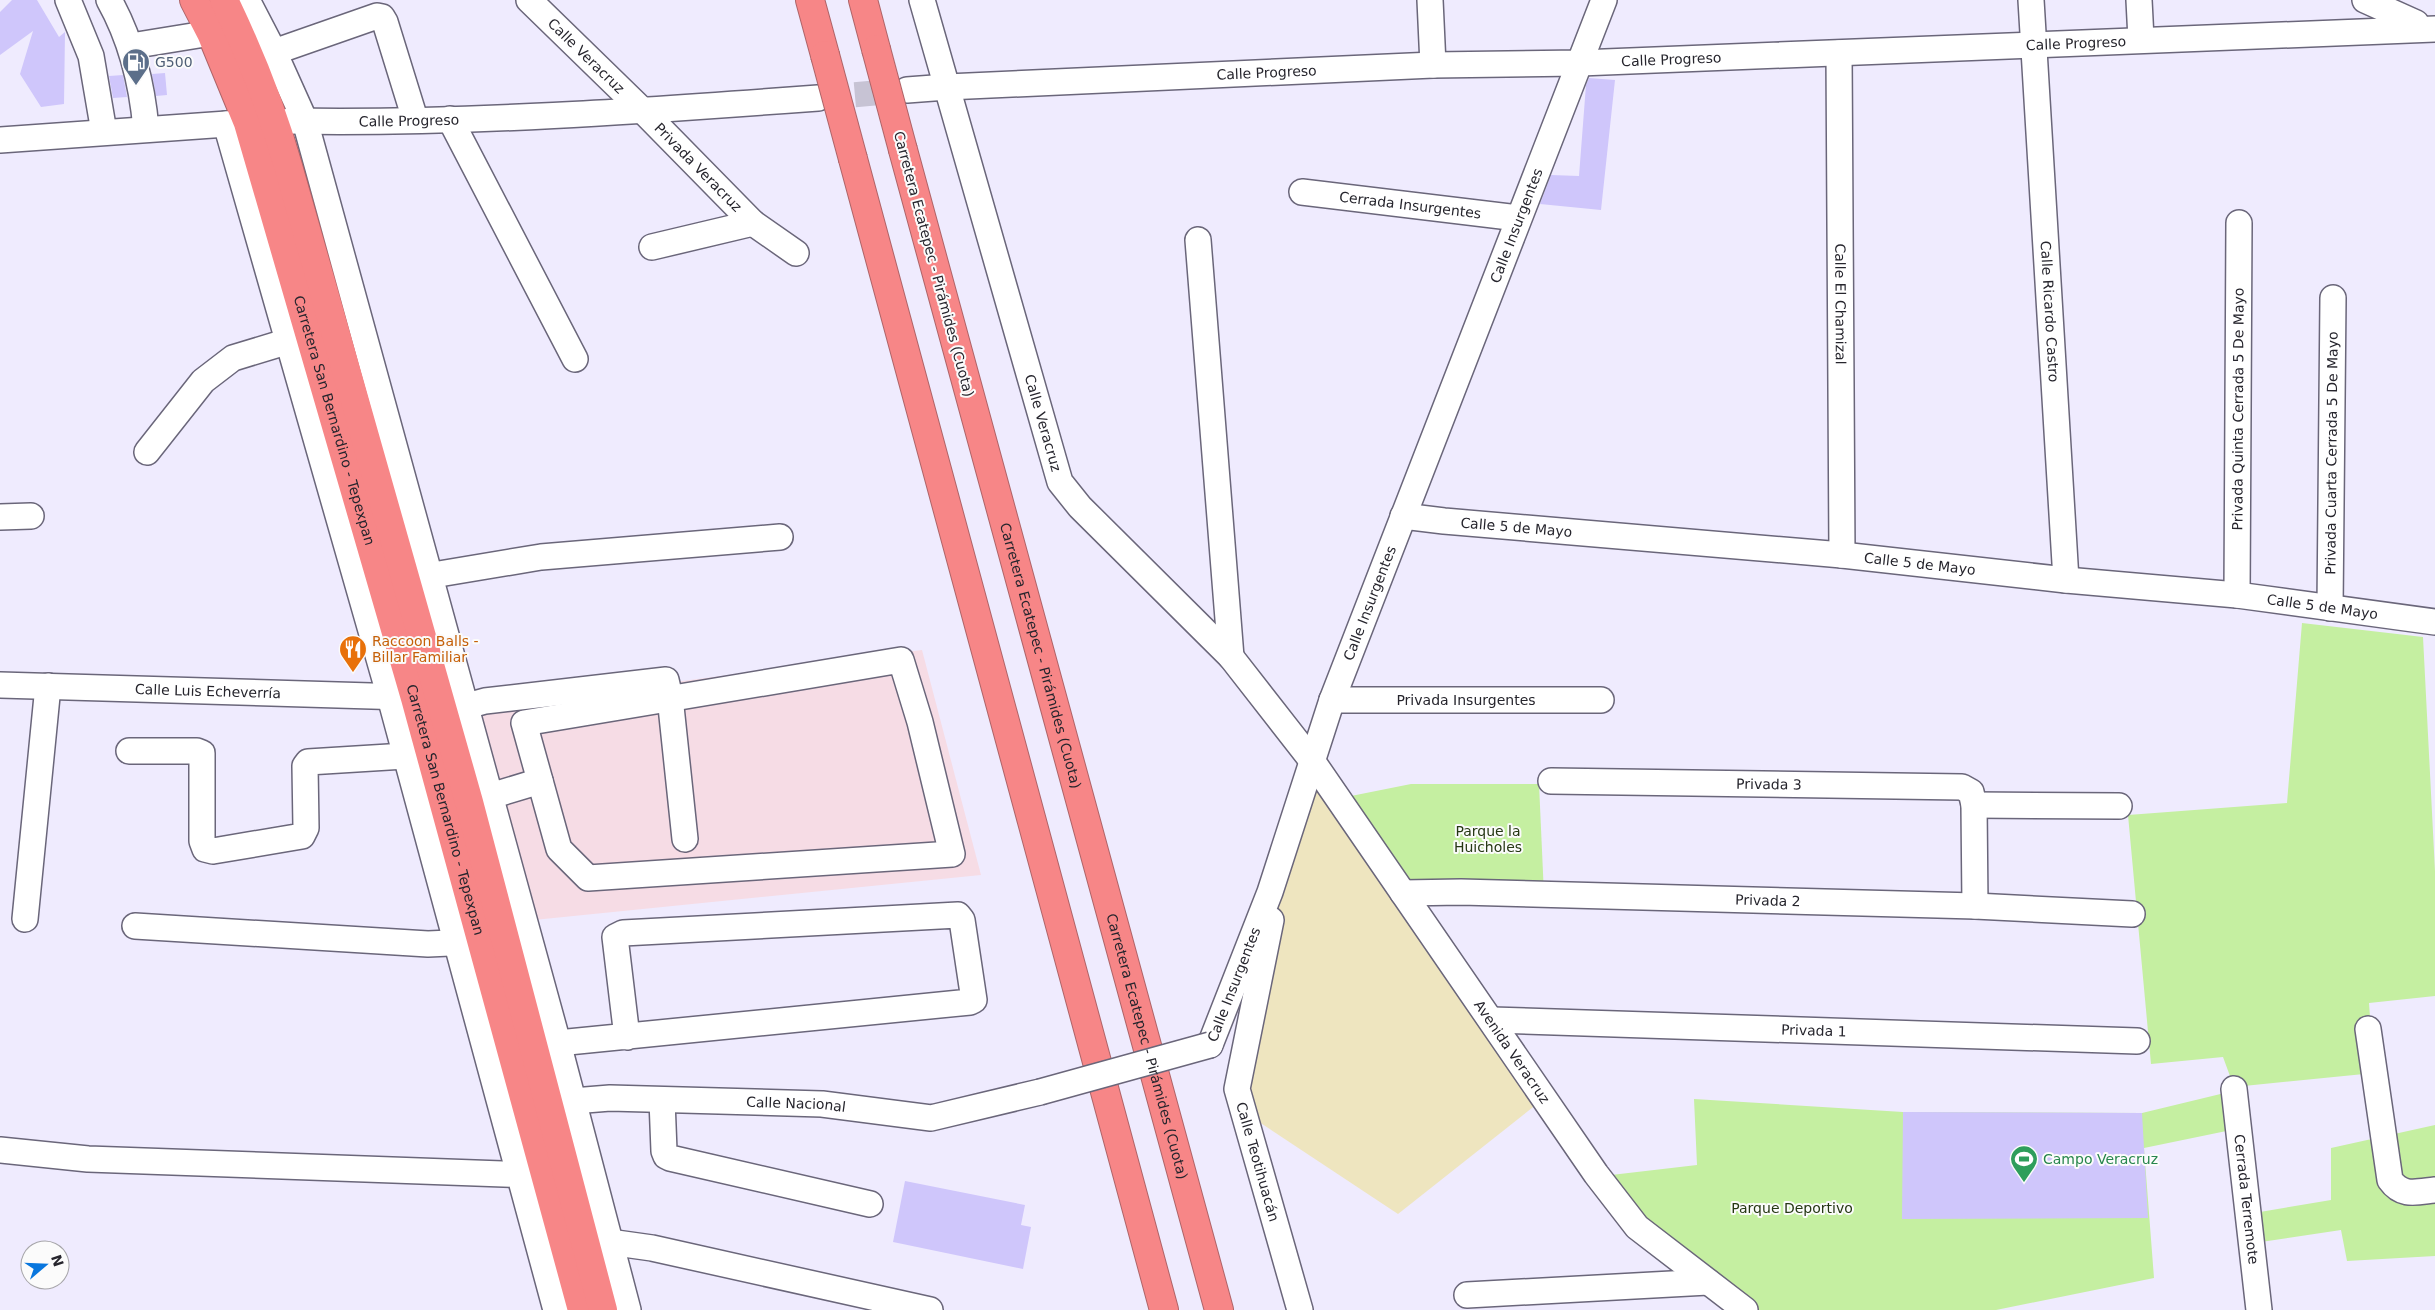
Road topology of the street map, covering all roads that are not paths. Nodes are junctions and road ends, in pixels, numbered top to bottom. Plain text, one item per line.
1 (68, 0) edge
2 (109, 0) edge
3 (194, 0) edge
4 (224, 0) edge
5 (247, 0) edge
6 (529, 0) edge
7 (810, 0) edge
8 (862, 0) edge
9 (922, 0) edge
10 (1430, 0) edge
11 (1604, 0) edge
12 (2031, 0) edge
13 (2139, 0) edge
14 (2365, 0) edge
15 (2421, 20) edge
16 (211, 33) junction
17 (2141, 39) junction
18 (2034, 43) junction
19 (131, 46) junction
20 (274, 52) junction
21 (1839, 52) junction
22 (1580, 63) junction
23 (1433, 65) junction
24 (947, 87) junction
25 (907, 90) tunnel mouth
26 (818, 98) tunnel mouth
27 (644, 111) junction
28 (450, 118) junction
29 (415, 119) junction
30 (275, 121) junction
31 (305, 121) junction
32 (237, 123) junction
33 (146, 130) junction
34 (104, 132) junction
35 (0, 140) edge
36 (1302, 192) dead end
37 (1518, 218) junction
38 (753, 223) junction
39 (2239, 223) dead end
40 (1198, 240) dead end
41 (652, 247) dead end
42 (796, 253) dead end
43 (2333, 298) dead end
44 (298, 339) junction
45 (574, 359) dead end
46 (147, 452) dead end
47 (31, 516) dead end
48 (1402, 516) junction
49 (0, 517) edge
50 (780, 537) dead end
51 (1842, 556) junction
52 (418, 578) junction
53 (2066, 580) junction
54 (2237, 595) junction
55 (2330, 608) junction
56 (2435, 622) edge
57 (1231, 657) junction
58 (0, 685) edge
59 (48, 686) junction
60 (402, 697) junction
61 (670, 697) junction
62 (1332, 700) junction
63 (1601, 700) dead end
64 (454, 709) junction
65 (129, 751) dead end
66 (418, 756) junction
67 (1313, 762) junction
68 (540, 781) junction
69 (1551, 782) dead end
70 (480, 799) junction
71 (1974, 805) junction
72 (2119, 806) dead end
73 (685, 839) dead end
74 (1270, 892) junction
75 (1403, 893) junction
76 (1975, 906) junction
77 (2132, 914) dead end
78 (25, 920) dead end
79 (135, 926) dead end
80 (469, 942) junction
81 (1492, 1020) junction
82 (2368, 1029) dead end
83 (627, 1037) junction
84 (2137, 1041) dead end
85 (558, 1043) junction
86 (2234, 1088) dead end
87 (1040, 1092) joint
88 (662, 1100) junction
89 (561, 1105) junction
90 (0, 1150) edge
91 (519, 1175) junction
92 (557, 1177) junction
93 (2435, 1190) edge
94 (870, 1204) dead end
95 (597, 1240) junction
96 (1708, 1282) junction
97 (1467, 1295) dead end
98 (1519, 1301) edge
99 (556, 1310) edge
100 (582, 1310) edge
101 (603, 1310) edge
102 (628, 1310) edge
103 (930, 1310) edge
104 (1164, 1310) edge
105 (1219, 1310) edge
106 (1300, 1310) edge
107 (1745, 1310) edge
108 (2259, 1310) edge

1 - 34 street
2 - 19 street
3 - 16 highway, Carretera San Bernardino - Tepexpan
4 - 30 highway, Carretera San Bernardino - Tepexpan
5 - 20 street
6 - 27 street, Calle Veracruz
7 - 104 highway, bridge
8 - 105 highway, Carretera Ecatepec - Pirámides (Cuota), bridge
9 - 24 street, Calle Veracruz
10 - 23 street
11 - 22 street, Calle Insurgentes
12 - 18 street, Calle Ricardo Castro
13 - 17 street
14 - 15 street
15 - 17 street, Calle Progreso
16 - 19 street
16 - 32 highway, Carretera San Bernardino - Tepexpan
17 - 18 street, Calle Progreso
18 - 21 street, Calle Progreso
18 - 53 street, Calle Ricardo Castro
19 - 33 street
20 - 29 street
20 - 31 street
21 - 22 street, Calle Progreso
21 - 51 street, Calle El Chamizal
22 - 23 street, Calle Progreso
22 - 37 street, Calle Insurgentes
23 - 24 street, Calle Progreso
24 - 25 street, Calle Progreso
24 - 57 street, Calle Veracruz
26 - 27 street, Calle Progreso
27 - 28 street, Calle Progreso
27 - 38 street, Privada Veracruz
28 - 29 street, Calle Progreso
28 - 45 street
29 - 31 street, Calle Progreso
30 - 31 street, Calle Progreso
30 - 32 street, Calle Progreso
30 - 52 highway, Carretera San Bernardino - Tepexpan
31 - 52 street
32 - 33 street, Calle Progreso
32 - 44 highway, Carretera San Bernardino - Tepexpan
33 - 34 street, Calle Progreso
34 - 35 street, Calle Progreso
36 - 37 street, Cerrada Insurgentes
37 - 48 street, Calle Insurgentes
38 - 41 street, Privada Veracruz
38 - 42 street, Privada Veracruz
39 - 54 street, Privada Quinta Cerrada 5 De Mayo
40 - 57 street
43 - 55 street, Privada Cuarta Cerrada 5 De Mayo
44 - 46 street
44 - 60 highway, Carretera San Bernardino - Tepexpan
47 - 49 street
48 - 51 street, Calle 5 de Mayo
48 - 62 street, Calle Insurgentes
50 - 52 street
51 - 53 street, Calle 5 de Mayo
52 - 64 highway, Carretera San Bernardino - Tepexpan
53 - 54 street, Calle 5 de Mayo
54 - 55 street, Calle 5 de Mayo
55 - 56 street, Calle 5 de Mayo
57 - 67 street, Calle Veracruz
58 - 59 street, Calle Luis Echeverría
59 - 60 street, Calle Luis Echeverría
59 - 78 street
60 - 66 highway, Carretera San Bernardino - Tepexpan
61 - 64 street
61 - 68 street
61 - 68 street
61 - 73 street
62 - 63 street, Privada Insurgentes
62 - 67 street, Calle Insurgentes
64 - 70 highway, Carretera San Bernardino - Tepexpan
65 - 66 street
66 - 80 highway, Carretera San Bernardino - Tepexpan
67 - 74 street, Calle Insurgentes
67 - 75 street, Avenida Veracruz
68 - 70 street
69 - 71 street, Privada 3
70 - 85 street
70 - 89 highway, Carretera San Bernardino - Tepexpan
71 - 72 street
71 - 76 street
74 - 87 street, Calle Insurgentes, bridge
74 - 106 street, Calle Teotihuacán
75 - 76 street, Privada 2
75 - 81 street, Avenida Veracruz
76 - 77 street, Privada 2
79 - 80 street
80 - 91 street
80 - 92 highway, Carretera San Bernardino - Tepexpan
81 - 84 street, Privada 1
81 - 96 street, Avenida Veracruz
82 - 93 street
83 - 83 street
83 - 85 street
85 - 89 street
86 - 108 street, Cerrada Terremote
87 - 88 street, Calle Nacional
88 - 89 street, Calle Nacional
88 - 94 street
89 - 92 highway, Carretera San Bernardino - Tepexpan
89 - 95 street
90 - 91 street
91 - 92 street
91 - 99 street
92 - 95 highway, Carretera San Bernardino - Tepexpan
92 - 100 highway, Carretera San Bernardino - Tepexpan
95 - 101 highway, Carretera San Bernardino - Tepexpan
95 - 102 street
95 - 103 street
96 - 98 street
96 - 107 street, Avenida Veracruz
97 - 98 street

